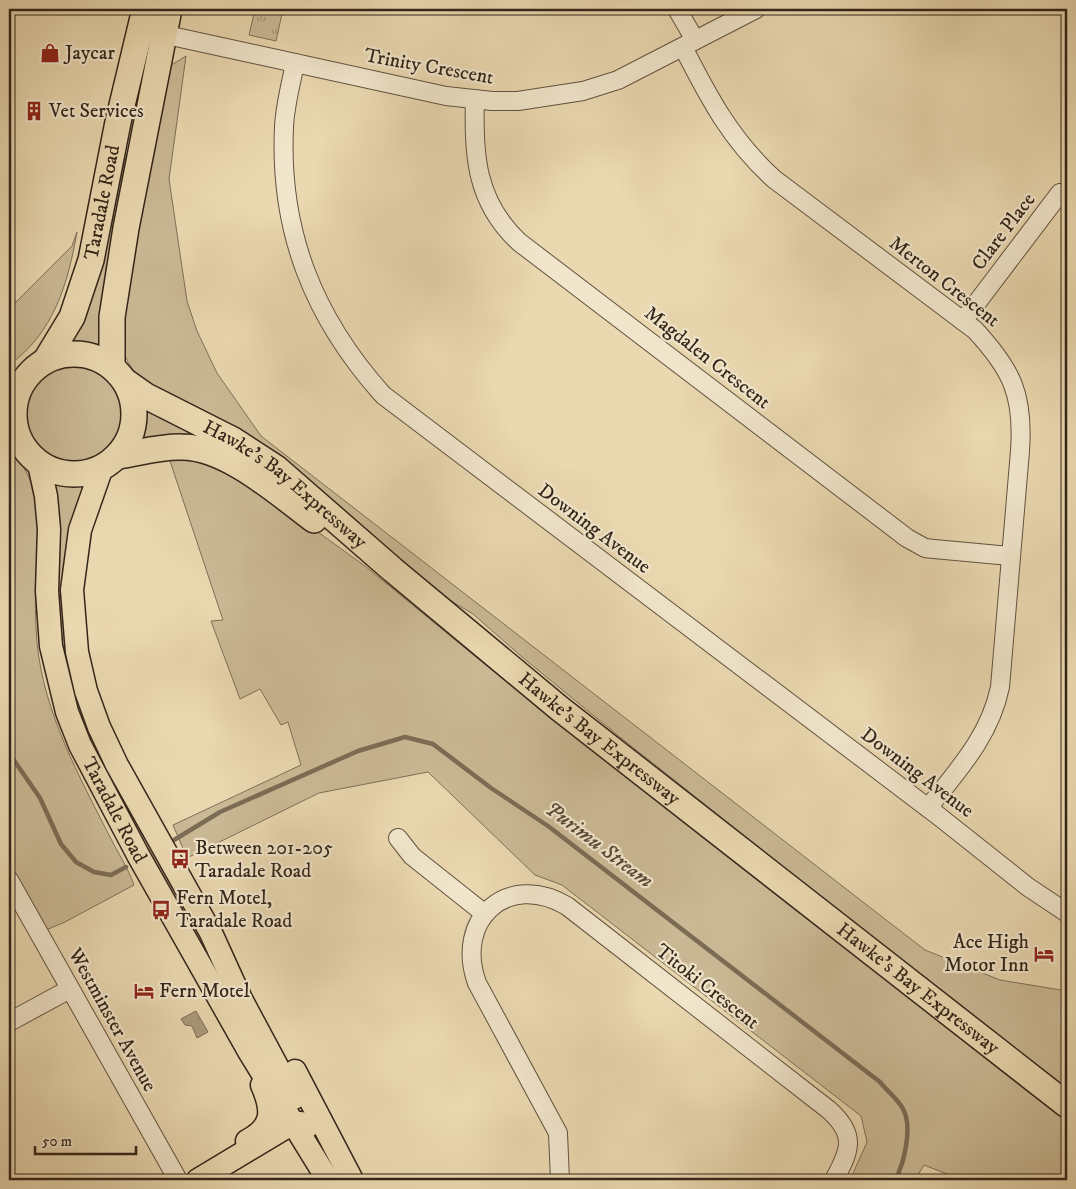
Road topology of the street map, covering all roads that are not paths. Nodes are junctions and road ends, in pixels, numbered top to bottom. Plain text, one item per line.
1 (169, 9) edge
2 (677, 9) edge
3 (756, 9) edge
4 (143, 19) edge
5 (165, 35) junction
6 (689, 43) junction
7 (295, 63) junction
8 (475, 100) junction
9 (1060, 193) dead end
10 (963, 321) junction
11 (41, 363) junction
12 (119, 374) junction
13 (9, 376) edge
14 (14, 439) edge
15 (110, 462) junction
16 (39, 464) junction
17 (1010, 556) junction
18 (928, 808) junction
19 (398, 838) dead end
20 (9, 880) edge
21 (1067, 913) edge
22 (485, 914) junction
23 (219, 949) junction
24 (70, 989) junction
25 (9, 1022) edge
26 (250, 1053) junction
27 (1067, 1106) edge
28 (1067, 1115) edge
29 (298, 1126) junction
30 (202, 1178) edge
31 (178, 1180) edge
32 (328, 1180) edge
33 (346, 1180) edge
34 (352, 1180) edge
35 (560, 1180) edge
36 (834, 1180) edge

1 - 5 highway, Taradale Road
2 - 6 street, Merton Crescent
3 - 6 street, Trinity Crescent
4 - 5 street, Trinity Crescent
4 - 11 highway, Taradale Road
5 - 7 street, Trinity Crescent
5 - 12 highway, Taradale Road
6 - 8 street, Trinity Crescent
6 - 10 street, Merton Crescent
7 - 8 street, Trinity Crescent
7 - 18 street, Downing Avenue
8 - 17 street, Magdalen Crescent
9 - 10 street, Clare Place
10 - 17 street, Merton Crescent
11 - 12 highway
11 - 13 highway
11 - 14 highway
12 - 15 highway
12 - 27 highway, Hawke's Bay Expressway
14 - 16 highway
15 - 16 highway
15 - 23 main road, Taradale Road
15 - 28 highway, Hawke's Bay Expressway
16 - 26 main road, Taradale Road
17 - 18 street, Merton Crescent
18 - 21 street, Downing Avenue
19 - 22 street
20 - 24 street, Westminster Avenue
22 - 35 street, Titoki Crescent
22 - 36 street, Titoki Crescent
23 - 29 main road, Taradale Road
23 - 34 main road, Taradale Road
24 - 25 street
24 - 31 street, Westminster Avenue
26 - 29 main road, Taradale Road
26 - 30 main road
29 - 30 main road
29 - 32 main road, Taradale Road
29 - 33 main road, Taradale Road

